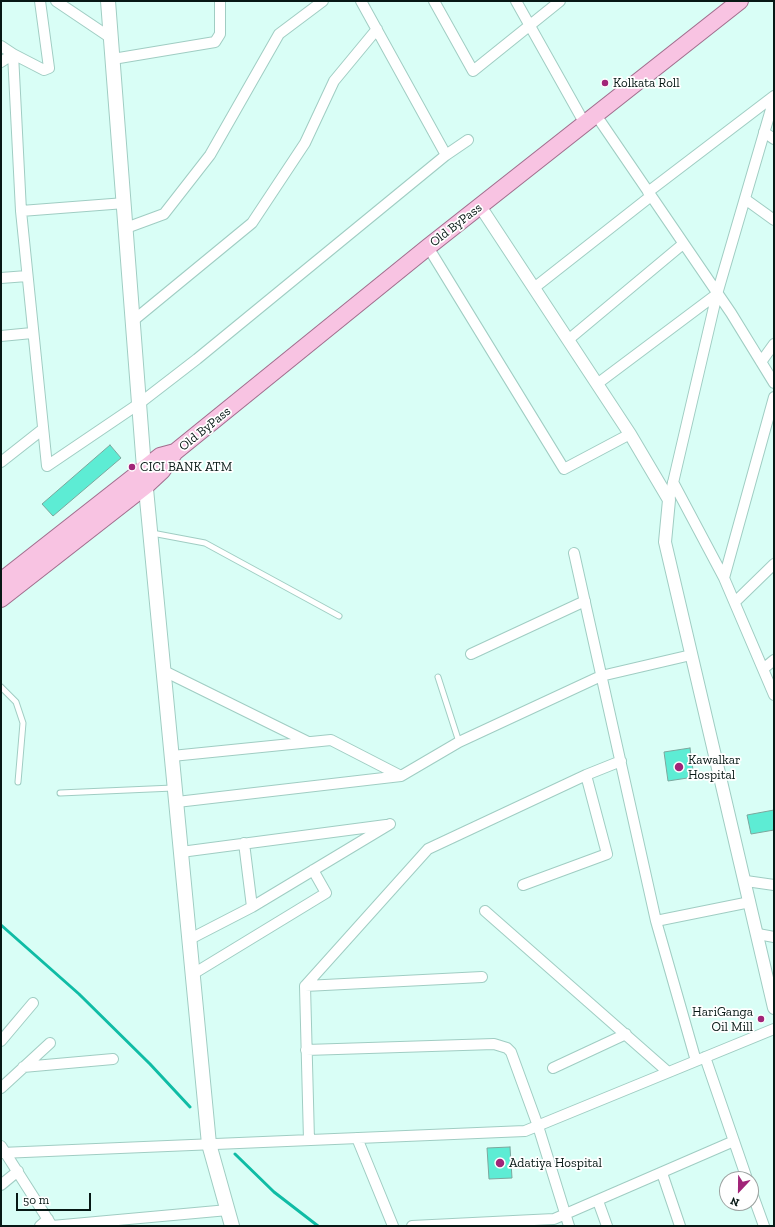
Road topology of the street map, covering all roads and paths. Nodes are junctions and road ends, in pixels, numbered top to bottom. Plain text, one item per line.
1 (40, 1) edge
2 (56, 1) edge
3 (108, 1) edge
4 (220, 1) edge
5 (323, 1) edge
6 (361, 1) edge
7 (434, 1) edge
8 (516, 1) edge
9 (560, 1) edge
10 (732, 4) edge
11 (530, 26) junction
12 (377, 29) junction
13 (111, 38) junction
14 (1, 46) edge
15 (13, 54) junction
16 (113, 59) junction
17 (1, 62) edge
18 (774, 96) edge
19 (774, 100) edge
20 (590, 119) junction
21 (764, 132) junction
22 (774, 138) edge
23 (468, 140) dead end
24 (446, 155) junction
25 (650, 194) junction
26 (745, 199) junction
27 (124, 203) junction
28 (480, 206) junction
29 (21, 211) junction
30 (774, 220) edge
31 (126, 228) junction
32 (683, 244) junction
33 (428, 246) junction
34 (27, 276) junction
35 (1, 278) edge
36 (534, 288) junction
37 (717, 294) junction
38 (134, 320) junction
39 (32, 333) junction
40 (1, 336) edge
41 (568, 340) junction
42 (774, 344) edge
43 (761, 362) junction
44 (774, 383) edge
45 (597, 384) junction
46 (774, 397) edge
47 (140, 403) junction
48 (43, 429) junction
49 (630, 434) junction
50 (175, 452) junction
51 (4, 456) edge
52 (144, 468) junction
53 (673, 482) junction
54 (147, 485) junction
55 (669, 500) junction
56 (152, 533) junction
57 (574, 553) dead end
58 (774, 564) edge
59 (724, 578) junction
60 (1, 581) edge
61 (1, 600) edge
62 (585, 601) junction
63 (734, 602) junction
64 (339, 616) dead end
65 (471, 654) dead end
66 (691, 655) junction
67 (774, 660) edge
68 (763, 670) junction
69 (164, 671) junction
70 (601, 676) junction
71 (438, 677) dead end
72 (1, 686) edge
73 (774, 695) edge
74 (308, 742) junction
75 (459, 742) junction
76 (172, 756) junction
77 (621, 761) junction
78 (586, 775) junction
79 (401, 776) junction
80 (18, 782) dead end
81 (175, 788) junction
82 (60, 793) dead end
83 (177, 802) junction
84 (244, 844) junction
85 (181, 852) junction
86 (313, 870) junction
87 (746, 881) junction
88 (523, 885) dead end
89 (774, 885) edge
90 (750, 902) junction
91 (252, 906) junction
92 (485, 911) dead end
93 (656, 921) junction
94 (758, 934) junction
95 (774, 937) edge
96 (190, 939) junction
97 (193, 974) junction
98 (482, 977) dead end
99 (305, 986) junction
100 (33, 1003) dead end
101 (774, 1008) edge
102 (774, 1029) edge
103 (626, 1034) junction
104 (1, 1041) edge
105 (50, 1043) dead end
106 (306, 1050) junction
107 (113, 1059) dead end
108 (700, 1059) junction
109 (23, 1067) junction
110 (553, 1068) dead end
111 (668, 1072) junction
112 (1, 1088) edge
113 (538, 1126) junction
114 (357, 1138) junction
115 (309, 1140) junction
116 (734, 1141) junction
117 (209, 1144) junction
118 (3, 1151) edge
119 (18, 1171) junction
120 (744, 1171) edge
121 (662, 1173) junction
122 (1, 1185) edge
123 (598, 1201) junction
124 (228, 1210) junction
125 (759, 1211) edge
126 (566, 1212) junction
127 (120, 1223) edge
128 (51, 1224) edge
129 (40, 1226) edge
130 (232, 1226) edge
131 (393, 1226) edge
132 (412, 1226) edge
133 (569, 1226) edge
134 (607, 1226) edge
135 (680, 1226) edge
136 (764, 1226) edge

1 - 15 street
2 - 13 street
3 - 13 main road
4 - 16 street
5 - 31 street
6 - 12 street
7 - 11 street
8 - 11 street
9 - 11 street
10 - 20 main road, Old ByPass
11 - 20 street
12 - 24 street
12 - 38 street
13 - 16 main road
14 - 15 street
15 - 17 street
15 - 29 street
16 - 27 main road
18 - 25 street
19 - 21 street
20 - 25 street
20 - 28 main road, Old ByPass
21 - 22 street
21 - 26 street
23 - 24 street
24 - 47 street
25 - 32 street
25 - 36 street
26 - 30 street
26 - 37 street
27 - 29 street
27 - 31 main road
28 - 33 main road, Old ByPass
28 - 36 street
29 - 34 street
31 - 38 main road
32 - 37 street
32 - 41 street
33 - 49 street
33 - 50 main road, Old ByPass
34 - 35 street
34 - 39 street
36 - 41 street
37 - 43 street
37 - 45 street
37 - 53 street
38 - 47 main road
39 - 40 street
39 - 48 street
41 - 45 street
42 - 43 street
43 - 44 street
45 - 49 street
46 - 59 street
47 - 48 street
47 - 52 main road
48 - 51 street
49 - 55 street
50 - 52 main road, Old ByPass
50 - 54 main road, Old ByPass
52 - 54 main road
52 - 60 main road, Old ByPass
53 - 55 street
53 - 59 street
54 - 56 main road
54 - 61 main road, Old ByPass
55 - 66 street
56 - 64 lane
56 - 69 main road
57 - 62 street
58 - 63 street
59 - 63 street
62 - 65 street
62 - 70 street
63 - 68 street
66 - 70 street
66 - 87 street
67 - 68 street
68 - 73 street
69 - 74 street
69 - 76 main road
70 - 75 street
70 - 77 street
71 - 75 lane
72 - 80 lane
74 - 76 street
74 - 79 street
75 - 79 street
76 - 81 main road
77 - 78 street
77 - 93 street
78 - 88 street
78 - 99 street
79 - 83 street
81 - 82 lane
81 - 83 main road
83 - 85 main road
84 - 85 street
84 - 86 street
84 - 91 street
85 - 96 main road
86 - 91 street
86 - 97 street
87 - 89 street
87 - 90 street
90 - 93 street
90 - 94 street
91 - 96 street
92 - 103 street
93 - 108 street
94 - 95 street
94 - 101 street
96 - 97 main road
97 - 117 main road
98 - 99 street
99 - 106 street
100 - 104 street
102 - 108 street
103 - 110 street
103 - 111 street
105 - 109 street
106 - 113 street
106 - 115 street
107 - 109 street
108 - 111 street
108 - 116 street
109 - 112 street
111 - 113 street
113 - 114 street
113 - 126 street
114 - 115 street
114 - 131 street
115 - 117 street
116 - 120 street
116 - 121 street
117 - 118 street
117 - 124 main road
118 - 119 street
119 - 122 street
119 - 128 street
121 - 123 street
121 - 135 street
123 - 126 street
123 - 134 street
124 - 127 street
124 - 130 main road
125 - 136 street
126 - 132 street
126 - 133 street
127 - 128 street
128 - 129 street

